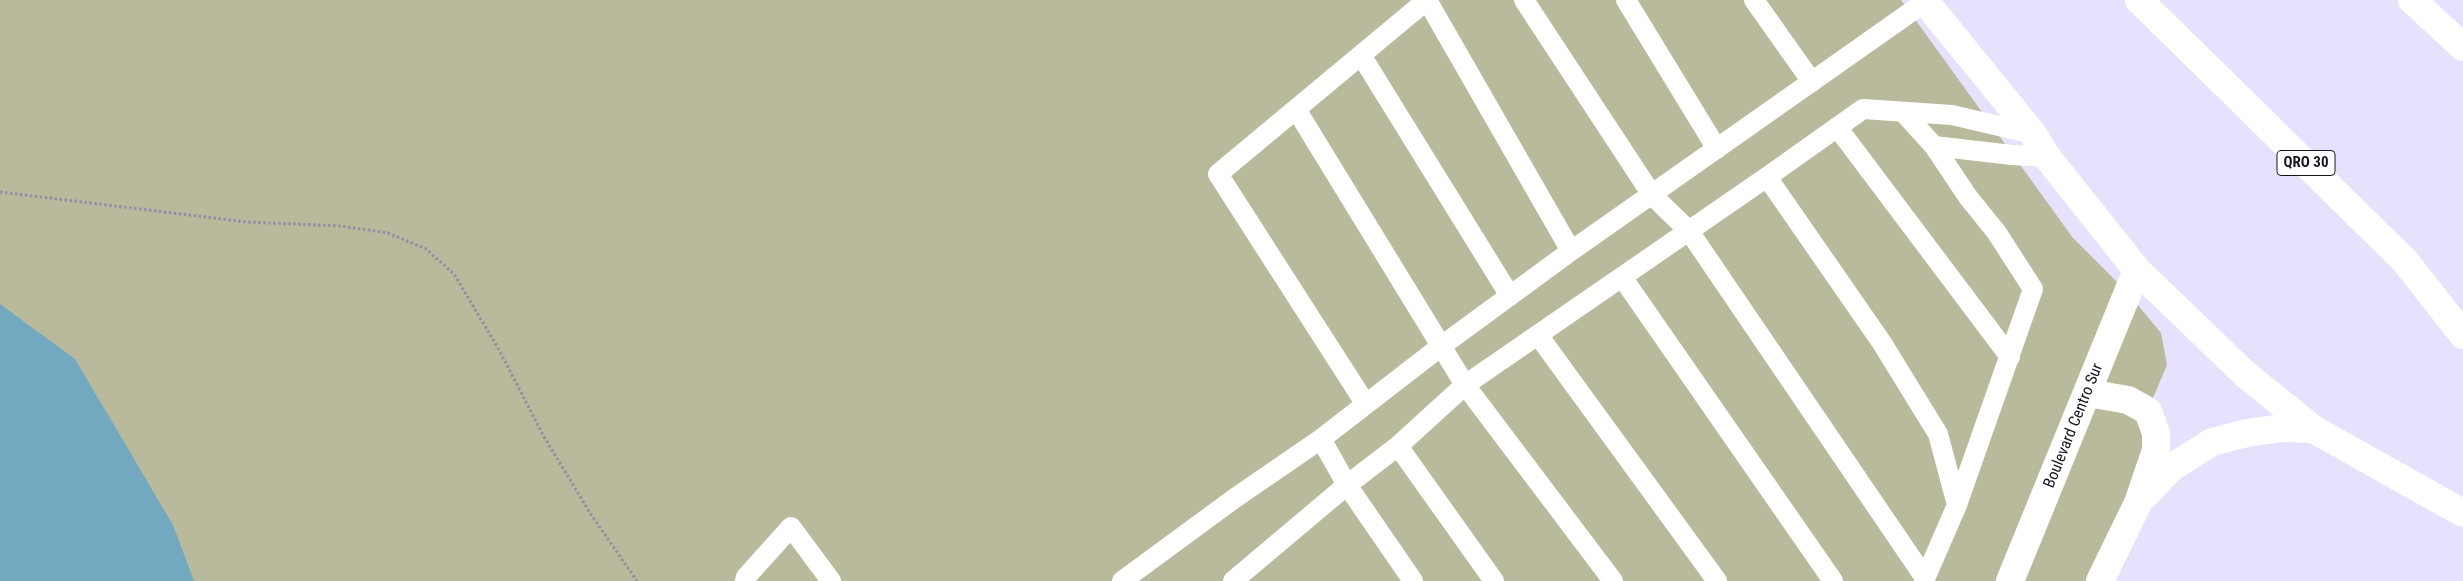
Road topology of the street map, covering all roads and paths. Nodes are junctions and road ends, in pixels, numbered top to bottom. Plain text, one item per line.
1 (1427, 0) edge
2 (1524, 0) edge
3 (1626, 0) edge
4 (1754, 0) edge
5 (2139, 0) edge
6 (2412, 0) edge
7 (1924, 1) edge
8 (2463, 47) edge
9 (1361, 56) junction
10 (1812, 82) junction
11 (1296, 109) junction
12 (1903, 112) junction
13 (1837, 127) junction
14 (2033, 134) junction
15 (1934, 146) junction
16 (1717, 149) junction
17 (2048, 157) junction
18 (1767, 177) junction
19 (0, 192) edge
20 (1652, 194) junction
21 (1689, 231) junction
22 (1572, 251) junction
23 (2137, 270) junction
24 (1622, 277) junction
25 (1510, 296) junction
26 (1538, 334) junction
27 (2463, 335) edge
28 (1440, 347) junction
29 (2010, 357) junction
30 (1464, 385) junction
31 (2088, 393) junction
32 (1365, 403) junction
33 (2314, 429) junction
34 (1321, 439) junction
35 (1398, 446) junction
36 (1347, 485) junction
37 (2138, 503) junction
38 (1957, 505) junction
39 (2463, 513) edge
40 (1925, 580) edge
41 (637, 581) edge
42 (745, 581) edge
43 (831, 581) edge
44 (1122, 581) edge
45 (1233, 581) edge
46 (1414, 581) edge
47 (1494, 581) edge
48 (1613, 581) edge
49 (1717, 581) edge
50 (1833, 581) edge
51 (2010, 581) edge
52 (2100, 581) edge

1 - 9 lane
1 - 22 lane
2 - 20 lane
3 - 16 lane
4 - 10 lane
5 - 27 main road, QRO 30
6 - 8 main road
7 - 10 lane
7 - 14 main road
9 - 11 lane
9 - 25 lane
10 - 16 lane
11 - 28 lane
11 - 32 lane
12 - 13 lane
12 - 14 lane
12 - 15 lane
13 - 18 lane
13 - 29 lane
14 - 17 main road
15 - 17 lane
15 - 29 lane
16 - 20 lane
17 - 23 main road
18 - 21 lane
18 - 38 lane
19 - 41 path
20 - 21 lane
20 - 22 lane
21 - 24 lane
21 - 40 lane
22 - 25 lane
23 - 31 main road, Boulevard Centro Sur
23 - 33 main road
24 - 26 lane
24 - 50 lane
25 - 28 lane
26 - 30 lane
26 - 49 lane
28 - 30 lane
28 - 32 lane
29 - 38 lane
30 - 35 lane
30 - 48 lane
31 - 37 main road
31 - 51 main road, Boulevard Centro Sur
32 - 34 lane
33 - 37 main road
33 - 39 main road
34 - 36 lane
34 - 44 lane
35 - 36 lane
35 - 47 lane
36 - 45 lane
36 - 46 lane
37 - 52 main road
38 - 40 lane
42 - 43 lane

